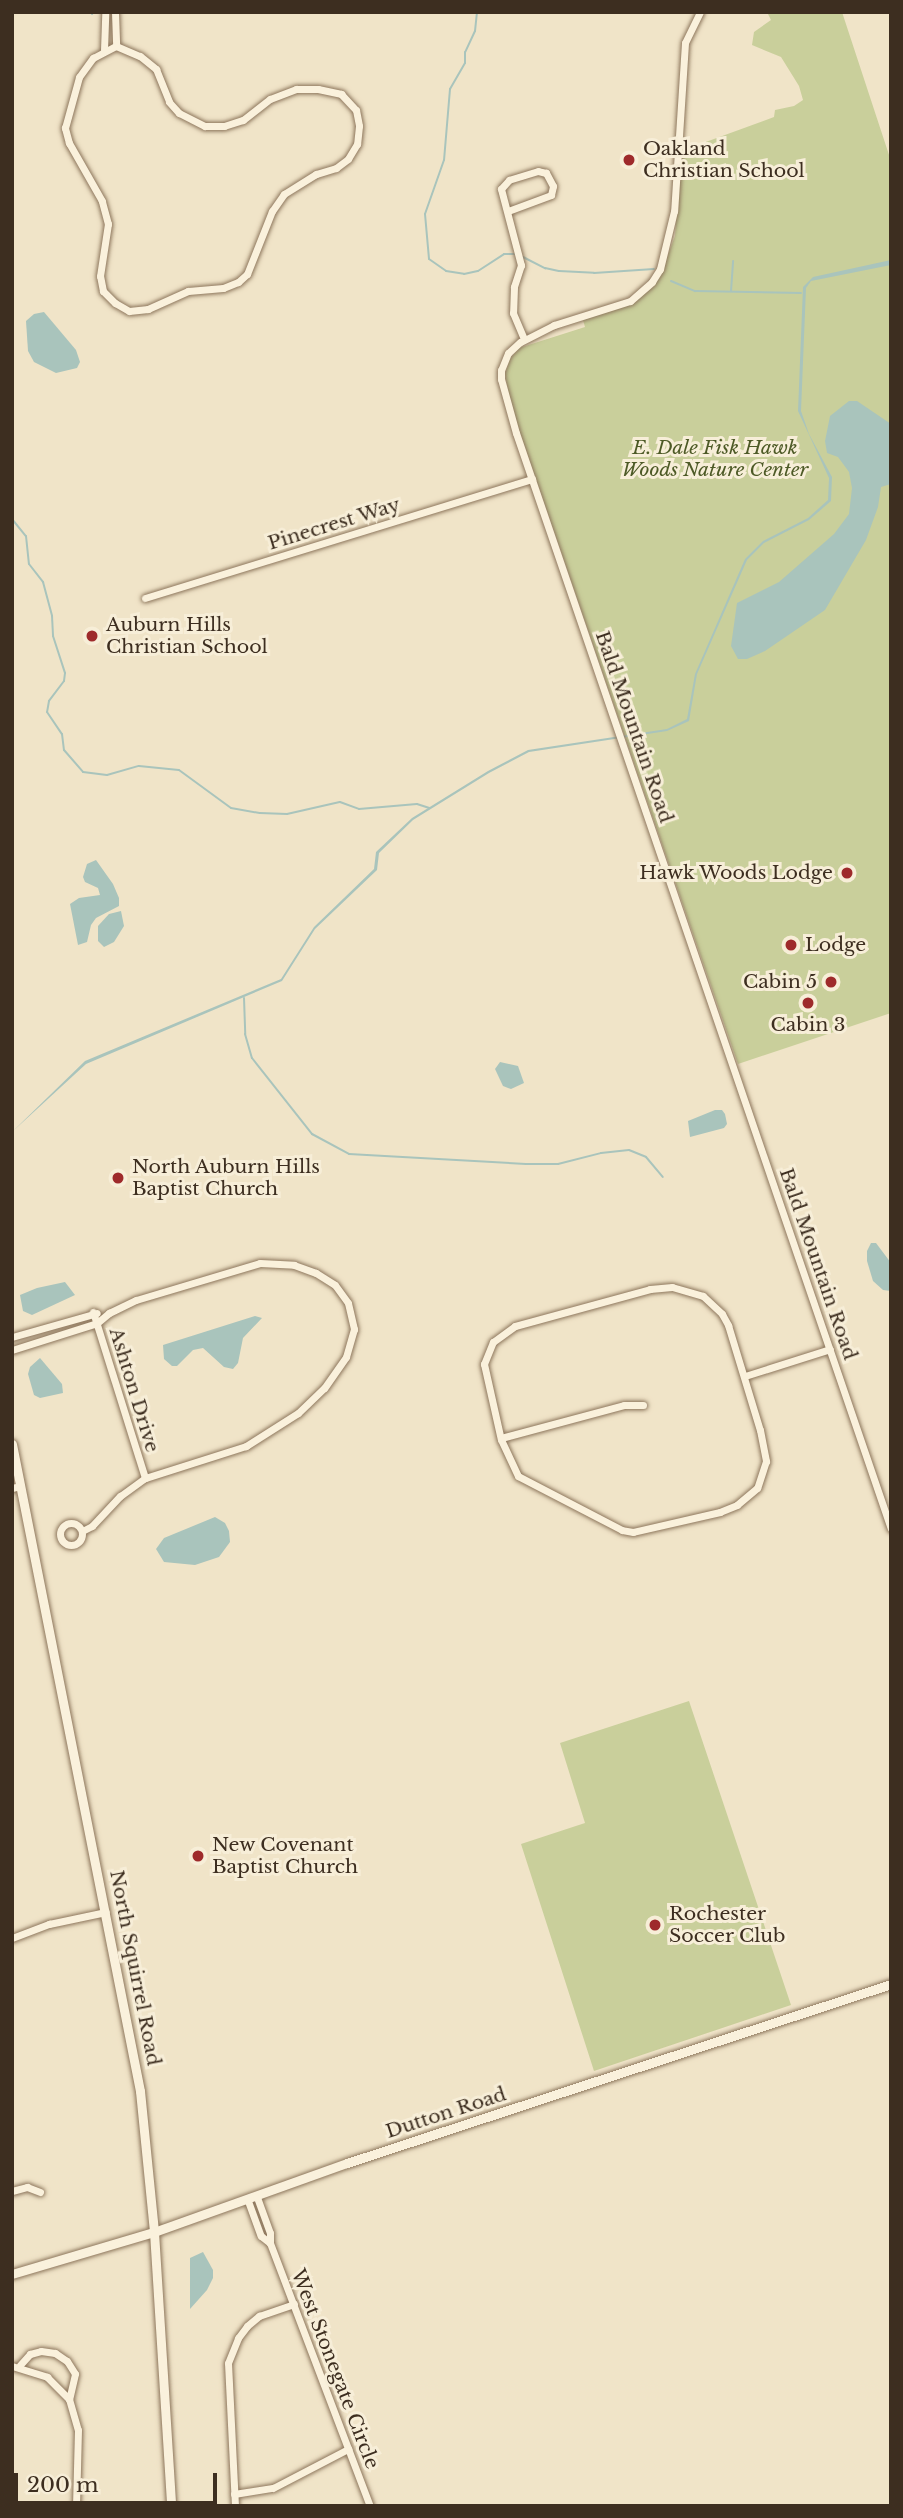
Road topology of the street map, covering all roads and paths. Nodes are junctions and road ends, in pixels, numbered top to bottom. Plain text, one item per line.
1 (105, 12) edge
2 (115, 12) edge
3 (700, 12) edge
4 (116, 46) junction
5 (104, 50) junction
6 (508, 211) junction
7 (524, 339) junction
8 (532, 479) junction
9 (145, 598) dead end
10 (93, 1312) junction
11 (108, 1313) junction
12 (97, 1323) junction
13 (46, 1327) junction
14 (12, 1337) edge
15 (50, 1338) junction
16 (831, 1349) junction
17 (12, 1350) edge
18 (745, 1376) junction
19 (643, 1405) dead end
20 (500, 1438) junction
21 (12, 1444) edge
22 (145, 1478) junction
23 (16, 1487) edge
24 (17, 1502) edge
25 (891, 1529) edge
26 (82, 1531) dead end
27 (106, 1912) junction
28 (12, 1938) edge
29 (891, 1984) edge
30 (12, 2191) edge
31 (40, 2192) dead end
32 (252, 2200) junction
33 (154, 2232) junction
34 (12, 2274) edge
35 (294, 2304) junction
36 (16, 2366) edge
37 (69, 2399) junction
38 (348, 2449) junction
39 (234, 2494) junction
40 (76, 2506) edge
41 (171, 2506) edge
42 (235, 2506) edge
43 (370, 2506) edge

1 - 5 street
2 - 4 street
3 - 7 street, Bald Mountain Road
4 - 5 street
4 - 5 street
6 - 6 street
6 - 7 street
7 - 8 street, Bald Mountain Road
8 - 9 street, Pinecrest Way
8 - 16 street, Bald Mountain Road
10 - 11 street
10 - 12 street, Ashton Drive
10 - 13 street
11 - 12 street
11 - 22 street
12 - 15 street
12 - 22 street, Ashton Drive
13 - 14 street
13 - 15 street
15 - 17 street
16 - 18 street
16 - 25 street, Bald Mountain Road
18 - 20 street
18 - 20 street
19 - 20 street
21 - 23 street, North Squirrel Road
22 - 26 street
23 - 24 street, North Squirrel Road
24 - 27 street, North Squirrel Road
27 - 28 street
27 - 33 street, North Squirrel Road
29 - 32 street, Dutton Road
30 - 31 street
32 - 33 street, Dutton Road
32 - 35 street, West Stonegate Circle
33 - 34 street, Dutton Road
33 - 41 street, North Squirrel Road
35 - 38 street, West Stonegate Circle
35 - 39 street
36 - 37 street
36 - 37 street
37 - 40 street
38 - 39 street
38 - 43 street, West Stonegate Circle
39 - 42 street

